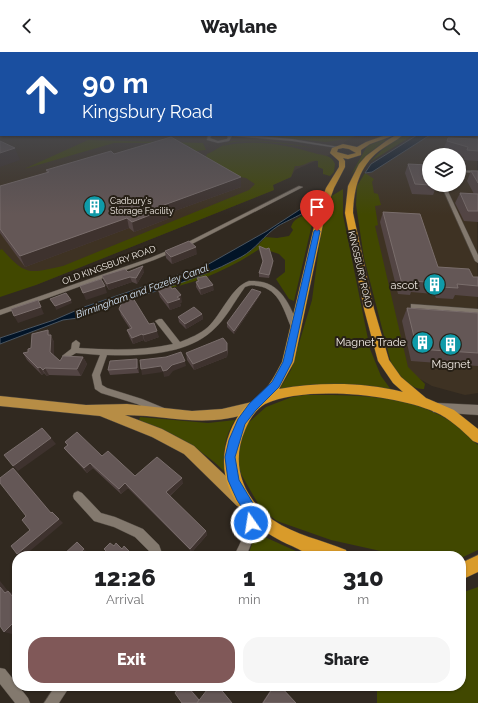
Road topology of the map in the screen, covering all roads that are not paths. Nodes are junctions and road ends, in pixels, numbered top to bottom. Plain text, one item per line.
1 (340, 154) edge
2 (345, 154) edge
3 (345, 154) edge
4 (359, 154) edge
5 (371, 154) edge
6 (354, 160) junction
7 (466, 171) edge
8 (478, 172) edge
9 (301, 187) dead end
10 (446, 192) edge
11 (349, 199) junction
12 (256, 202) dead end
13 (264, 206) junction
14 (468, 240) junction
15 (478, 240) edge
16 (478, 260) edge
17 (413, 306) dead end
18 (478, 311) edge
19 (0, 313) edge
20 (158, 320) dead end
21 (295, 327) junction
22 (178, 345) junction
23 (104, 353) junction
24 (66, 356) edge
25 (0, 401) edge
26 (256, 404) junction
27 (432, 406) junction
28 (478, 410) edge
29 (97, 411) junction
30 (167, 414) junction
31 (478, 437) edge
32 (78, 496) dead end
33 (248, 507) junction
34 (156, 551) edge
35 (242, 551) edge
36 (326, 551) edge
37 (478, 563) edge
38 (466, 569) edge
39 (0, 674) edge
40 (12, 689) edge
41 (13, 691) edge
42 (59, 691) edge
43 (23, 703) edge
44 (51, 703) edge

1 - 21 highway
2 - 6 highway
3 - 6 highway
4 - 6 highway
5 - 11 highway, KINGSBURY ROAD
6 - 11 highway
7 - 8 street
9 - 13 street, OLD KINGSBURY ROAD
10 - 14 street
11 - 27 highway, KINGSBURY ROAD
12 - 13 street
13 - 19 street, OLD KINGSBURY ROAD
14 - 15 street
14 - 16 street
17 - 18 street
20 - 22 street
21 - 22 street
21 - 26 highway
22 - 23 street
23 - 24 street
23 - 30 street
25 - 29 main road
26 - 27 highway
26 - 30 main road
26 - 33 highway
27 - 28 street
27 - 31 highway
29 - 30 main road
29 - 33 main road
32 - 34 street
33 - 35 street
33 - 36 highway
37 - 38 highway
39 - 40 street
41 - 43 street
42 - 44 street

